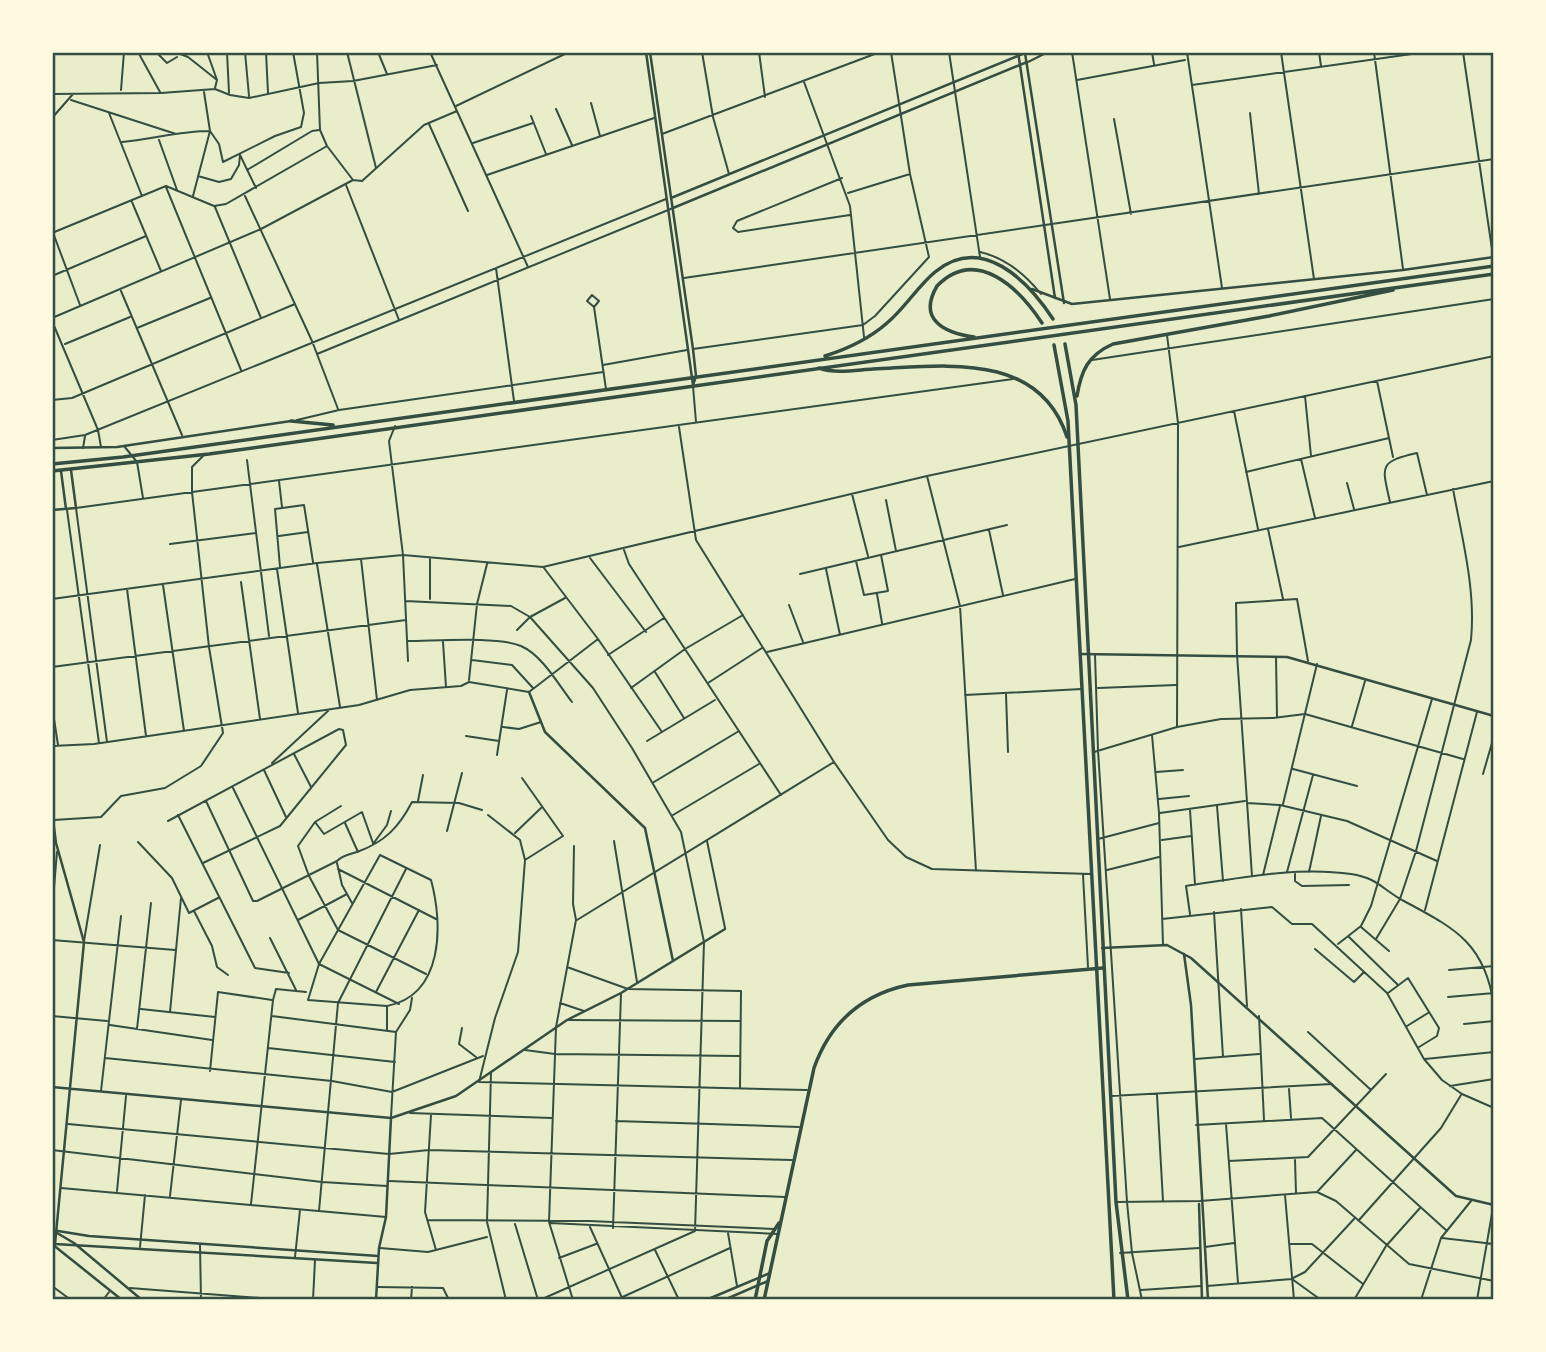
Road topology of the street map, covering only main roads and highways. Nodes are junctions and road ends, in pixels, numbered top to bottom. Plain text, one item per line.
1 (1493, 266) edge
2 (1493, 274) edge
3 (1403, 287) junction
4 (1053, 319) dead end
5 (1042, 323) dead end
6 (979, 338) junction
7 (1065, 344) dead end
8 (1054, 345) dead end
9 (815, 360) junction
10 (817, 367) junction
11 (1076, 405) junction
12 (291, 421) road end
13 (342, 426) junction
14 (1069, 447) junction
15 (52, 464) edge
16 (52, 471) edge
17 (1097, 968) junction
18 (1104, 968) junction
19 (775, 1232) junction
20 (755, 1300) edge
21 (764, 1300) edge
22 (1114, 1300) edge
23 (1128, 1300) edge

1 - 6 main road
2 - 3 main road
3 - 10 main road
3 - 11 main road
4 - 9 main road
5 - 6 main road
6 - 9 main road
7 - 11 main road
8 - 14 main road
9 - 13 main road
10 - 14 main road
10 - 16 main road
11 - 18 main road
12 - 13 main road
13 - 15 main road
14 - 17 main road
17 - 18 main road
17 - 19 main road
17 - 22 main road
18 - 23 main road
19 - 20 main road
19 - 21 main road

